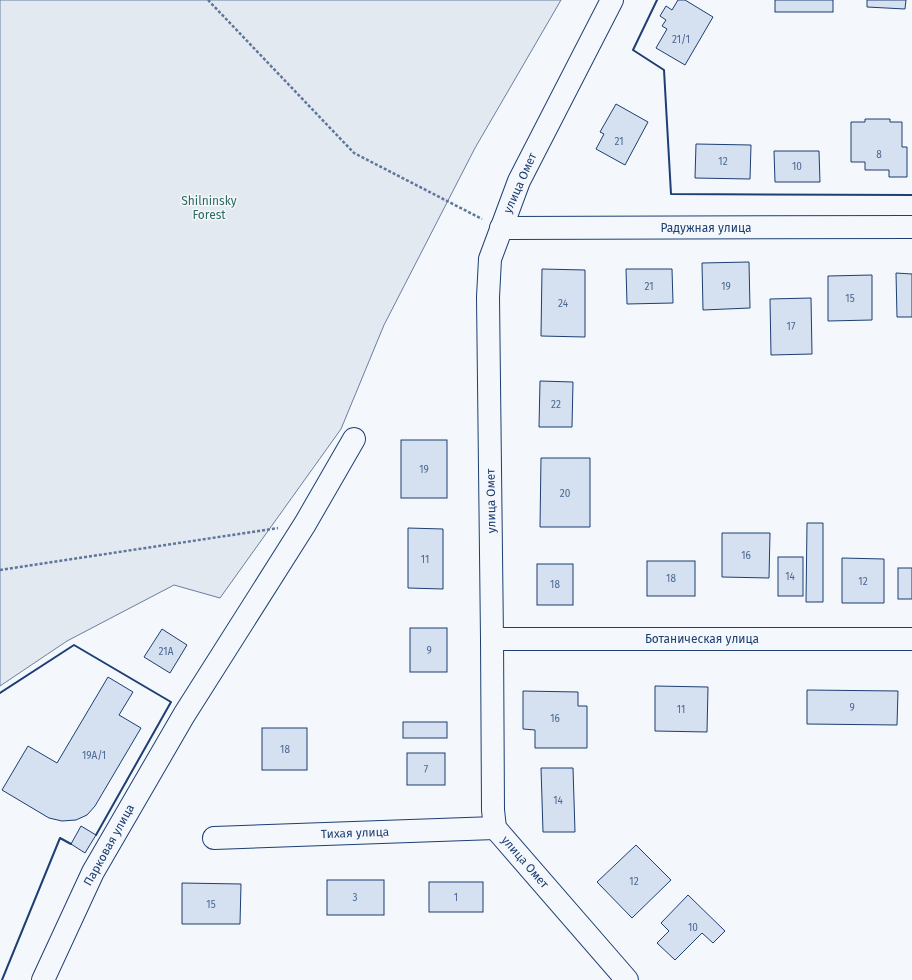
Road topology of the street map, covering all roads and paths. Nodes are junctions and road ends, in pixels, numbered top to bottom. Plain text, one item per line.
1 (208, 0) edge
2 (612, 0) edge
3 (912, 227) edge
4 (501, 228) junction
5 (354, 439) dead end
6 (305, 524) junction
7 (0, 570) edge
8 (492, 638) junction
9 (912, 639) edge
10 (495, 828) junction
11 (214, 838) dead end
12 (43, 980) edge
13 (627, 980) edge

1 - 4 path
2 - 4 street, улица Омет
3 - 4 street, Радужная улица
4 - 8 street, улица Омет
5 - 6 street, Парковая улица
6 - 7 path
6 - 12 street, Парковая улица
8 - 9 street, Ботаническая улица
8 - 10 street, улица Омет
10 - 11 street, Тихая улица
10 - 13 street, улица Омет

